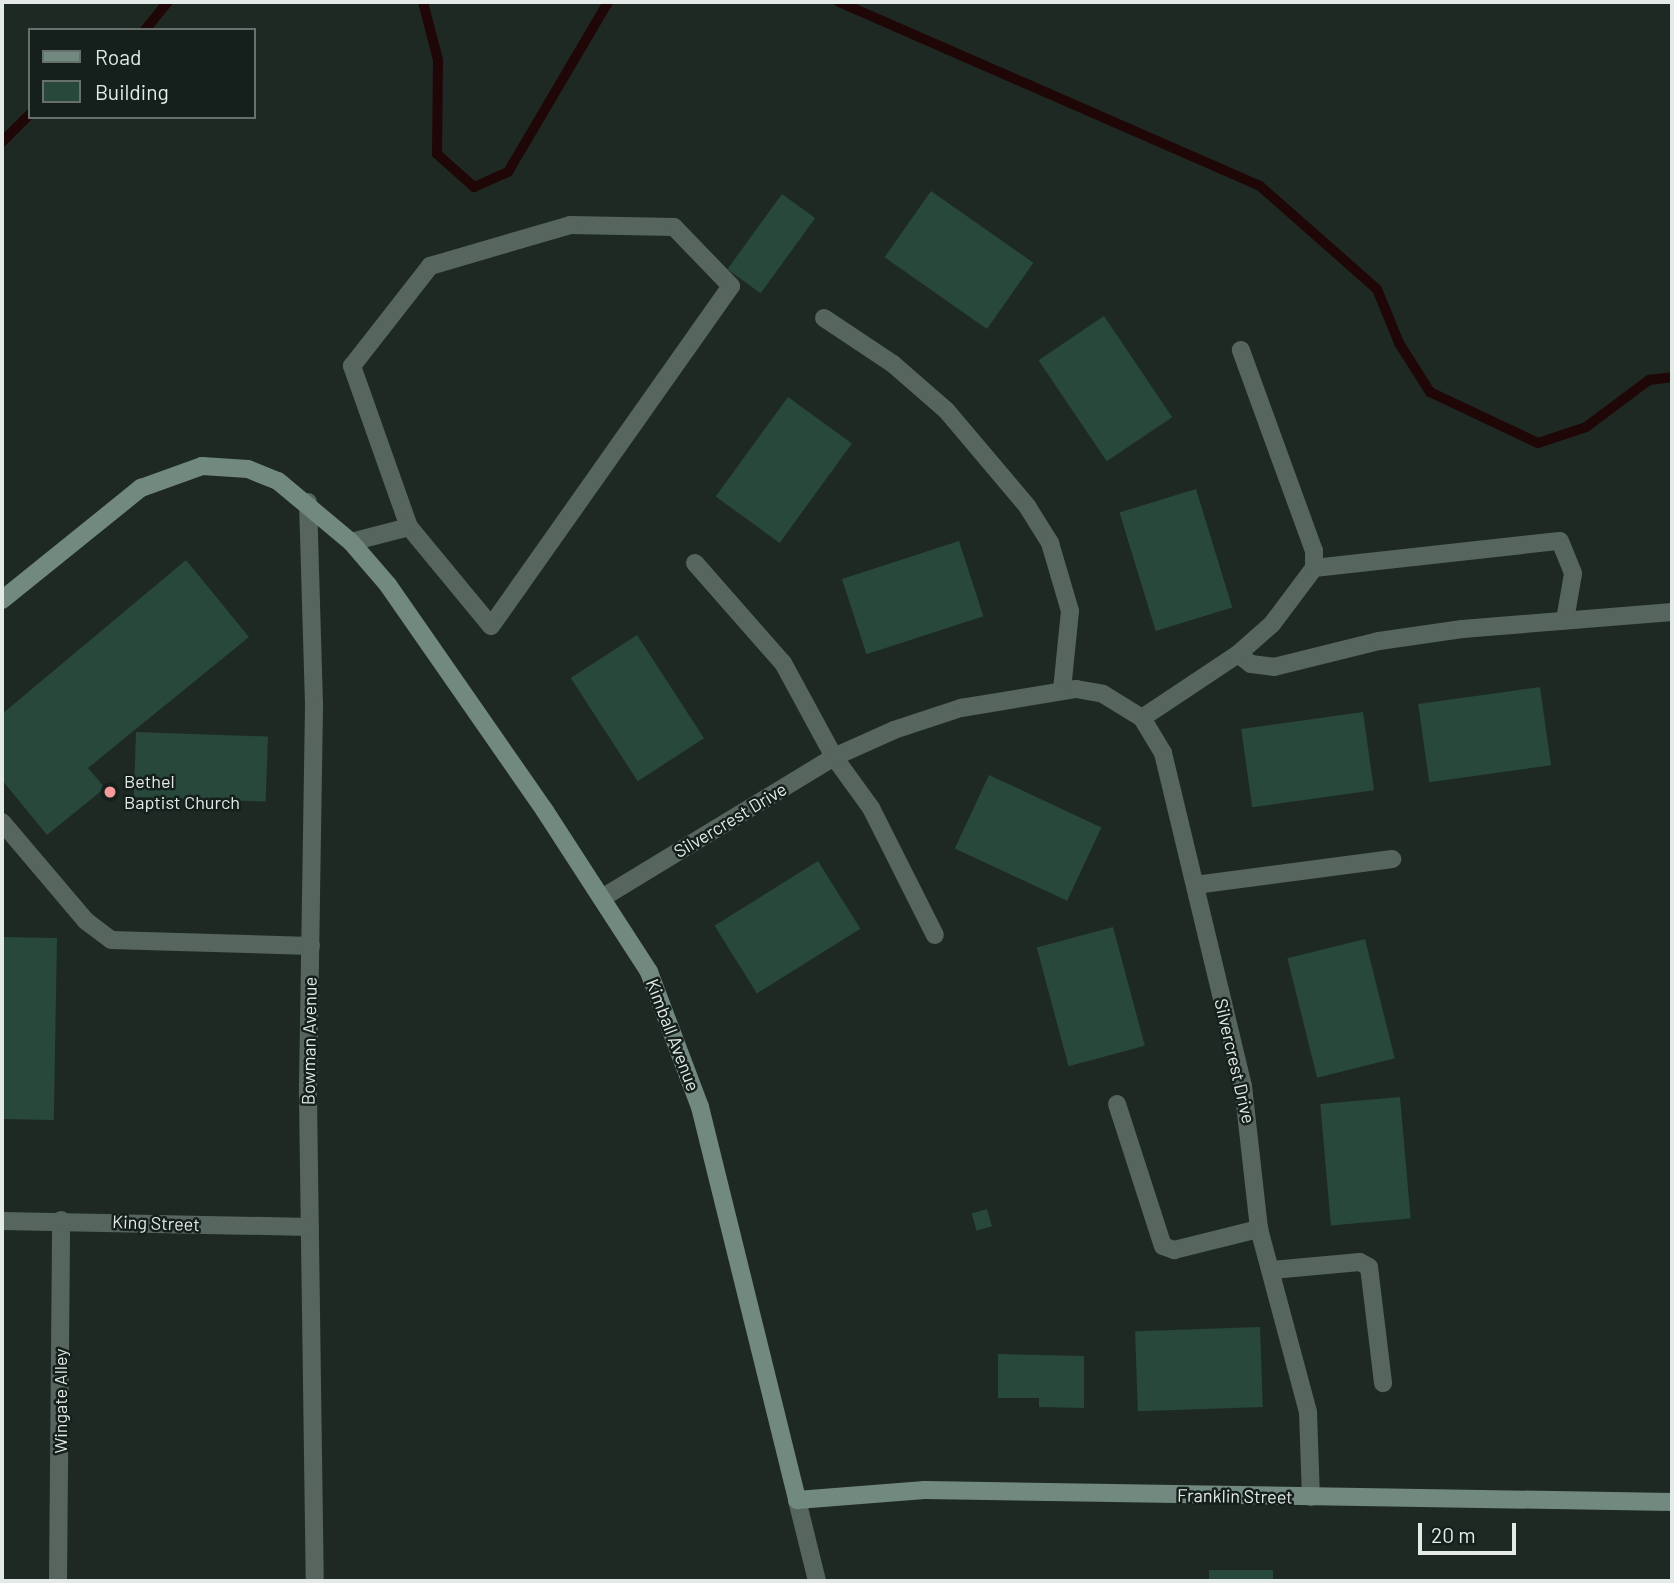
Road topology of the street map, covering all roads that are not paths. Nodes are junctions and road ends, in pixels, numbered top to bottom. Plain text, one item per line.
1 (824, 318) dead end
2 (1241, 350) dead end
3 (308, 502) junction
4 (410, 527) junction
5 (351, 542) junction
6 (695, 563) dead end
7 (1314, 568) junction
8 (2, 600) edge
9 (1672, 612) edge
10 (1565, 620) junction
11 (1238, 654) junction
12 (1062, 690) junction
13 (1142, 718) junction
14 (834, 757) junction
15 (2, 822) edge
16 (1392, 859) dead end
17 (1195, 885) junction
18 (602, 898) junction
19 (935, 935) dead end
20 (311, 946) junction
21 (1117, 1104) dead end
22 (61, 1220) junction
23 (2, 1221) edge
24 (310, 1227) junction
25 (1259, 1229) junction
26 (1272, 1270) junction
27 (1383, 1383) dead end
28 (1311, 1497) junction
29 (797, 1500) junction
30 (1672, 1502) edge
31 (58, 1581) edge
32 (315, 1581) edge
33 (817, 1581) edge

1 - 12 street
2 - 7 street
3 - 5 street, Kimball Avenue
3 - 8 street, Kimball Avenue
3 - 20 street, Bowman Avenue
4 - 4 street
4 - 5 street
5 - 18 street, Kimball Avenue
6 - 14 street
7 - 10 street
7 - 11 street
9 - 10 street
10 - 11 street
11 - 13 street
12 - 13 street, Silvercrest Drive
12 - 14 street, Silvercrest Drive
13 - 17 street, Silvercrest Drive
14 - 18 street, Silvercrest Drive
14 - 19 street
15 - 20 street
16 - 17 street
17 - 25 street, Silvercrest Drive
18 - 29 street, Kimball Avenue
20 - 24 street, Bowman Avenue
21 - 25 street
22 - 23 street, King Street
22 - 24 street, King Street
22 - 31 street, Wingate Alley
24 - 32 street, Bowman Avenue
25 - 26 street, Silvercrest Drive
26 - 27 street
26 - 28 street, Silvercrest Drive
28 - 29 street, Franklin Street
28 - 30 street, Franklin Street
29 - 33 street, Kimball Avenue

